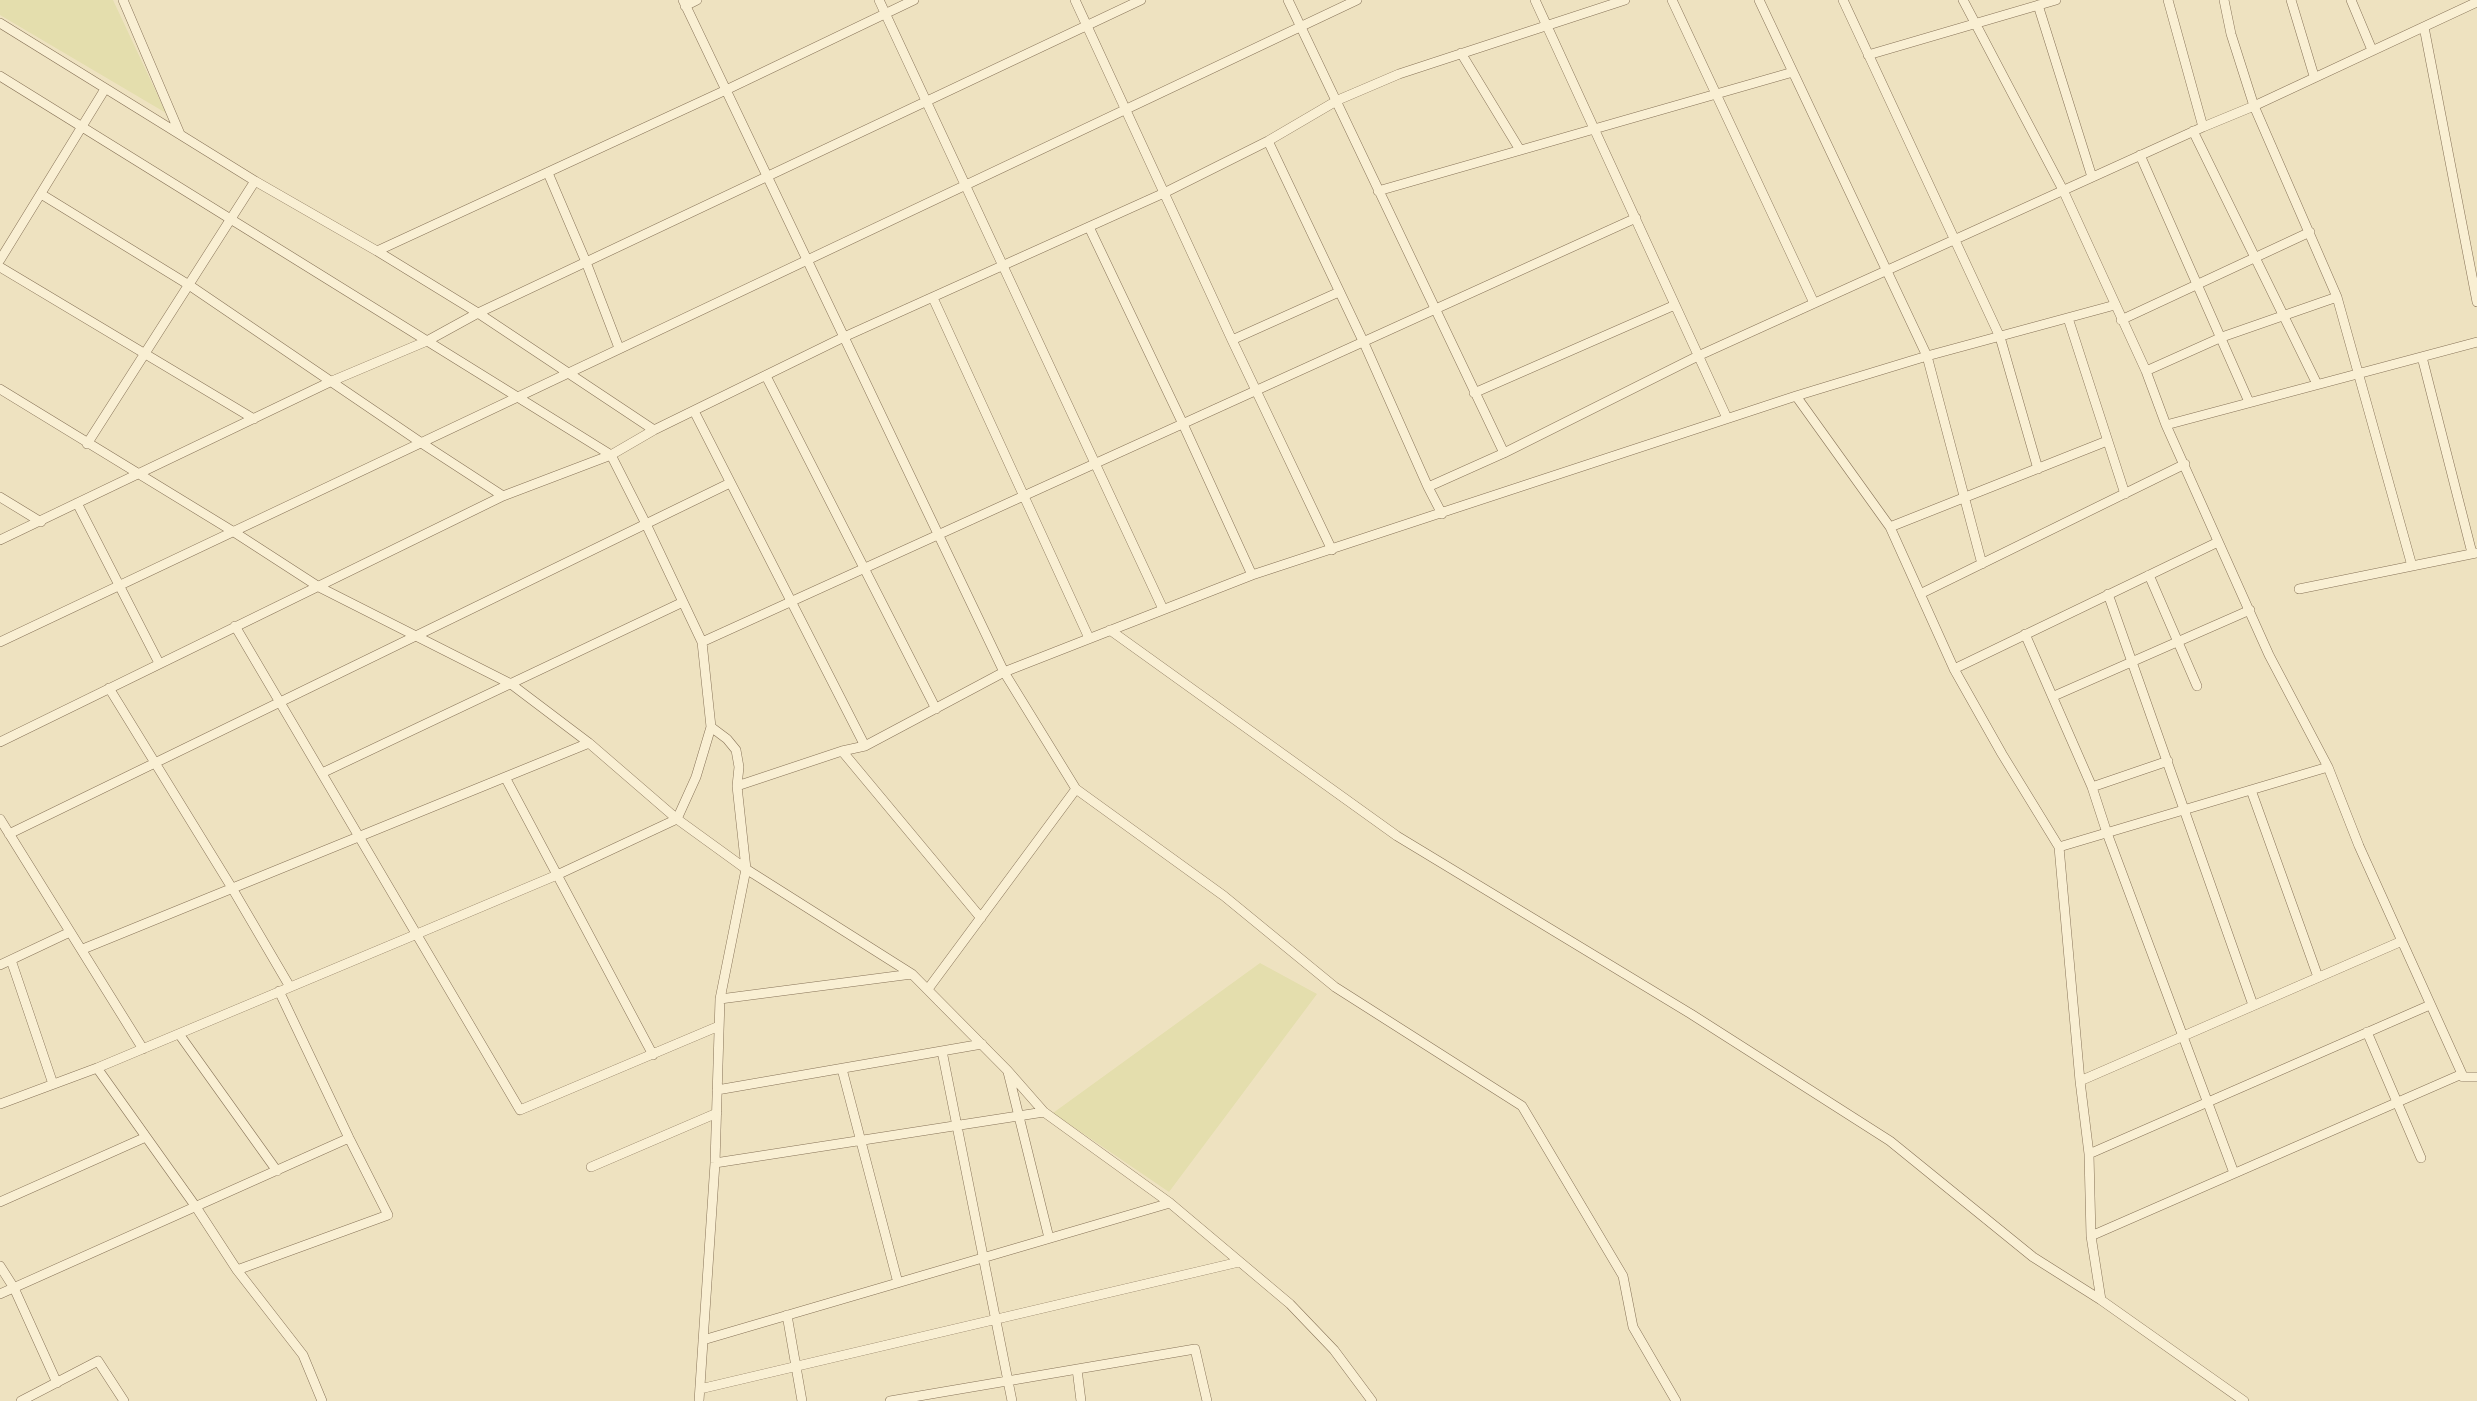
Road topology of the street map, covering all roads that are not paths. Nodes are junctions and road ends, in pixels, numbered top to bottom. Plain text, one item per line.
1 (123, 0) edge
2 (697, 0) edge
3 (878, 0) edge
4 (914, 0) edge
5 (1076, 0) edge
6 (1141, 0) edge
7 (1289, 0) edge
8 (1357, 0) edge
9 (1535, 0) edge
10 (1625, 0) edge
11 (1672, 0) edge
12 (1759, 0) edge
13 (1843, 0) edge
14 (1963, 0) edge
15 (2056, 0) edge
16 (2168, 0) edge
17 (2224, 0) edge
18 (2291, 0) edge
19 (2351, 0) edge
20 (2477, 2) edge
21 (684, 3) edge
22 (2038, 5) junction
23 (2459, 5) edge
24 (885, 14) junction
25 (0, 23) edge
26 (1975, 23) junction
27 (1087, 26) junction
28 (1547, 26) junction
29 (1302, 27) junction
30 (2424, 27) junction
31 (2372, 50) junction
32 (1461, 53) junction
33 (1868, 55) junction
34 (1793, 72) junction
35 (2314, 76) junction
36 (1, 79) edge
37 (105, 89) junction
38 (726, 90) junction
39 (1716, 94) junction
40 (1338, 100) junction
41 (926, 102) junction
42 (2253, 106) junction
43 (1127, 110) junction
44 (82, 127) junction
45 (2203, 127) junction
46 (1594, 129) junction
47 (2193, 131) junction
48 (180, 134) junction
49 (1268, 141) junction
50 (1520, 150) junction
51 (2140, 155) junction
52 (548, 173) junction
53 (767, 177) junction
54 (2092, 177) junction
55 (255, 181) junction
56 (966, 186) junction
57 (2063, 190) junction
58 (1378, 191) junction
59 (1164, 192) junction
60 (41, 194) junction
61 (1636, 218) junction
62 (232, 220) junction
63 (1089, 227) junction
64 (2310, 232) junction
65 (1955, 240) junction
66 (377, 251) junction
67 (2256, 257) junction
68 (0, 260) edge
69 (808, 260) junction
70 (586, 262) junction
71 (0, 267) edge
72 (1002, 267) junction
73 (1887, 270) junction
74 (2198, 284) junction
75 (189, 285) junction
76 (1339, 292) junction
77 (2337, 297) junction
78 (933, 298) junction
79 (2477, 302) edge
80 (1814, 303) junction
81 (1675, 305) junction
82 (2115, 305) junction
83 (1435, 310) junction
84 (478, 313) junction
85 (2284, 315) junction
86 (2068, 318) junction
87 (2121, 320) junction
88 (844, 337) junction
89 (2000, 337) junction
90 (2222, 337) junction
91 (427, 341) junction
92 (1232, 341) junction
93 (2477, 342) edge
94 (1364, 343) junction
95 (619, 348) junction
96 (146, 354) junction
97 (1698, 356) junction
98 (1927, 356) junction
99 (2423, 357) junction
100 (2146, 371) junction
101 (566, 373) junction
102 (2357, 374) junction
103 (766, 376) junction
104 (332, 381) junction
105 (2317, 384) junction
106 (0, 389) edge
107 (1256, 391) junction
108 (1474, 393) junction
109 (1796, 396) junction
110 (519, 398) junction
111 (2249, 402) junction
112 (694, 411) junction
113 (1727, 418) junction
114 (254, 419) junction
115 (1183, 424) junction
116 (2166, 425) junction
117 (654, 430) junction
118 (2107, 441) junction
119 (88, 444) junction
120 (423, 444) junction
121 (1504, 453) junction
122 (611, 454) junction
123 (1095, 464) junction
124 (2185, 464) junction
125 (2038, 468) junction
126 (140, 473) junction
127 (730, 483) junction
128 (1428, 487) junction
129 (2125, 494) junction
130 (503, 496) junction
131 (1025, 496) junction
132 (0, 497) edge
133 (1964, 497) junction
134 (77, 503) junction
135 (1442, 514) junction
136 (41, 522) junction
137 (646, 524) junction
138 (1890, 527) junction
139 (234, 531) junction
140 (939, 534) junction
141 (0, 540) edge
142 (2218, 542) junction
143 (1332, 550) junction
144 (2474, 553) edge
145 (1982, 564) junction
146 (2412, 566) junction
147 (865, 568) junction
148 (1252, 575) junction
149 (2149, 575) junction
150 (120, 585) junction
151 (319, 587) junction
152 (2299, 589) dead end
153 (1920, 594) junction
154 (2108, 594) junction
155 (683, 603) junction
156 (790, 603) junction
157 (1163, 609) junction
158 (2249, 610) junction
159 (235, 626) junction
160 (1110, 630) junction
161 (2025, 634) junction
162 (418, 635) junction
163 (1089, 638) junction
164 (0, 642) edge
165 (702, 642) junction
166 (2177, 642) junction
167 (2132, 662) junction
168 (159, 663) junction
169 (1954, 669) junction
170 (1004, 672) junction
171 (512, 684) junction
172 (2197, 686) dead end
173 (109, 688) junction
174 (2054, 696) junction
175 (280, 702) junction
176 (936, 709) junction
177 (711, 727) junction
178 (0, 742) edge
179 (589, 743) junction
180 (865, 747) junction
181 (842, 751) junction
182 (2168, 761) junction
183 (155, 763) junction
184 (2328, 767) junction
185 (322, 773) junction
186 (505, 777) junction
187 (737, 786) junction
188 (2092, 787) junction
189 (1076, 789) junction
190 (2251, 790) junction
191 (2185, 809) junction
192 (0, 819) edge
193 (677, 819) junction
194 (2107, 832) junction
195 (9, 834) junction
196 (359, 837) junction
197 (2059, 847) junction
198 (746, 869) junction
199 (557, 875) junction
200 (232, 888) junction
201 (981, 918) junction
202 (70, 932) junction
203 (417, 934) junction
204 (2402, 940) junction
205 (83, 949) junction
206 (11, 960) junction
207 (0, 965) edge
208 (912, 974) junction
209 (2318, 977) junction
210 (290, 987) junction
211 (928, 989) junction
212 (279, 991) junction
213 (720, 999) junction
214 (2253, 1005) junction
215 (2430, 1005) junction
216 (719, 1026) junction
217 (2367, 1032) junction
218 (179, 1034) junction
219 (2183, 1037) junction
220 (982, 1044) junction
221 (143, 1049) junction
222 (942, 1051) junction
223 (653, 1055) junction
224 (97, 1068) junction
225 (842, 1069) junction
226 (1008, 1070) junction
227 (2462, 1074) junction
228 (2477, 1077) edge
229 (2080, 1081) junction
230 (53, 1084) junction
231 (717, 1090) junction
232 (2207, 1102) junction
233 (2398, 1102) junction
234 (0, 1104) edge
235 (1044, 1112) junction
236 (717, 1113) junction
237 (1019, 1116) junction
238 (957, 1126) junction
239 (146, 1136) junction
240 (349, 1138) junction
241 (861, 1140) junction
242 (2089, 1154) junction
243 (2421, 1158) dead end
244 (715, 1163) junction
245 (592, 1167) dead end
246 (276, 1171) junction
247 (2234, 1173) junction
248 (0, 1202) edge
249 (1170, 1203) junction
250 (196, 1207) junction
251 (2091, 1236) junction
252 (1048, 1238) junction
253 (984, 1257) junction
254 (1239, 1262) junction
255 (0, 1266) edge
256 (237, 1270) junction
257 (898, 1283) junction
258 (14, 1288) junction
259 (0, 1294) edge
260 (2101, 1300) junction
261 (787, 1315) junction
262 (996, 1319) junction
263 (703, 1340) junction
264 (796, 1367) junction
265 (1077, 1369) junction
266 (1009, 1380) junction
267 (57, 1382) junction
268 (700, 1390) junction
269 (941, 1396) edge
270 (21, 1401) edge
271 (124, 1401) edge
272 (322, 1401) edge
273 (699, 1401) edge
274 (802, 1401) edge
275 (890, 1401) edge
276 (1012, 1401) edge
277 (1081, 1401) edge
278 (1207, 1401) edge
279 (1372, 1401) edge
280 (1676, 1401) edge
281 (2244, 1401) edge

1 - 48 street
2 - 21 street
3 - 24 street
4 - 24 street
5 - 27 street
6 - 27 street
7 - 29 street
8 - 29 street
9 - 28 street
10 - 28 street
11 - 39 street
12 - 34 street
13 - 33 street
14 - 26 street
15 - 22 street
16 - 45 street
17 - 42 street
18 - 35 street
19 - 31 street
20 - 23 street
21 - 38 street
22 - 26 street
22 - 54 street
23 - 30 street
24 - 38 street
24 - 41 street
25 - 37 street
26 - 33 street
26 - 57 street
27 - 41 street
27 - 43 street
28 - 32 street
28 - 46 street
29 - 40 street
29 - 43 street
30 - 31 street
30 - 79 street
31 - 35 street
32 - 40 street
32 - 50 street
33 - 65 street
34 - 39 street
34 - 73 street
35 - 42 street
36 - 44 street
37 - 44 street
37 - 48 street
38 - 52 street
38 - 53 street
39 - 46 street
39 - 80 street
40 - 49 street
40 - 58 street
41 - 53 street
41 - 56 street
42 - 45 street
42 - 64 street
43 - 56 street
43 - 59 street
44 - 60 street
44 - 62 street
45 - 47 street
46 - 50 street
46 - 61 street
47 - 51 street
47 - 67 street
48 - 55 street
49 - 59 street
49 - 76 street
50 - 58 street
51 - 54 street
51 - 74 street
52 - 66 street
52 - 70 street
53 - 69 street
53 - 70 street
54 - 57 street
55 - 62 street
55 - 66 street
56 - 69 street
56 - 72 street
57 - 65 street
57 - 82 street
58 - 83 street
59 - 63 street
59 - 92 street
60 - 68 street
60 - 75 street
61 - 81 street
61 - 83 street
62 - 75 street
62 - 91 street
63 - 72 street
63 - 115 street
64 - 67 street
64 - 77 street
65 - 73 street
65 - 89 street
66 - 84 street
67 - 74 street
67 - 85 street
69 - 88 street
69 - 95 street
70 - 84 street
70 - 95 street
71 - 96 street
72 - 78 street
72 - 123 street
73 - 80 street
73 - 98 street
74 - 87 street
74 - 90 street
75 - 96 street
75 - 104 street
76 - 92 street
76 - 94 street
77 - 85 street
77 - 102 street
78 - 88 street
78 - 131 street
80 - 97 street
81 - 97 street
81 - 108 street
82 - 86 street
82 - 87 street
83 - 94 street
83 - 108 street
84 - 91 street
84 - 101 street
85 - 90 street
85 - 105 street
86 - 89 street
86 - 118 street
87 - 100 street
88 - 103 street
88 - 140 street
89 - 98 street
89 - 125 street
90 - 100 street
90 - 111 street
91 - 104 street
91 - 110 street
92 - 107 street
93 - 99 street
94 - 107 street
94 - 128 street
95 - 101 street
96 - 114 street
96 - 119 street
97 - 113 street
97 - 121 street
98 - 109 street
98 - 133 street
99 - 102 street
99 - 144 street
100 - 116 street
101 - 110 street
101 - 117 street
102 - 105 street
102 - 146 street
103 - 112 street
103 - 147 street
104 - 114 street
104 - 120 street
105 - 111 street
106 - 119 street
107 - 115 street
107 - 143 street
108 - 121 street
109 - 113 street
109 - 138 street
110 - 120 street
110 - 122 street
111 - 116 street
112 - 117 street
112 - 127 street
113 - 135 street
114 - 126 street
115 - 123 street
115 - 148 street
116 - 124 street
117 - 122 street
118 - 125 street
118 - 129 street
119 - 126 street
120 - 130 street
120 - 139 street
121 - 128 street
122 - 130 street
122 - 137 street
123 - 131 street
123 - 157 street
124 - 129 street
124 - 142 street
125 - 133 street
126 - 134 street
126 - 139 street
127 - 137 street
127 - 156 street
128 - 135 street
129 - 145 street
130 - 151 street
131 - 140 street
131 - 163 street
132 - 136 street
133 - 138 street
133 - 145 street
134 - 136 street
134 - 150 street
135 - 143 street
136 - 141 street
137 - 155 street
137 - 162 street
138 - 153 street
139 - 150 street
139 - 151 street
140 - 147 street
140 - 170 street
142 - 149 street
142 - 158 street
143 - 148 street
144 - 146 street
145 - 153 street
146 - 152 street
147 - 156 street
147 - 176 street
148 - 157 street
149 - 154 street
149 - 166 street
150 - 164 street
150 - 168 street
151 - 159 street
151 - 162 street
153 - 169 street
154 - 161 street
154 - 167 street
155 - 165 street
155 - 171 street
156 - 165 street
156 - 180 street
157 - 160 street
158 - 166 street
158 - 184 street
159 - 168 street
159 - 175 street
160 - 163 street
160 - 260 street
161 - 169 street
161 - 174 street
162 - 171 street
162 - 175 street
163 - 170 street
165 - 177 street
166 - 167 street
166 - 172 street
167 - 174 street
167 - 182 street
168 - 173 street
169 - 197 street
170 - 176 street
170 - 189 street
171 - 179 street
171 - 185 street
173 - 178 street
173 - 183 street
174 - 188 street
175 - 183 street
175 - 185 street
176 - 180 street
177 - 187 street
177 - 193 street
179 - 186 street
179 - 193 street
180 - 181 street
181 - 187 street
181 - 201 street
182 - 188 street
182 - 191 street
183 - 195 street
183 - 200 street
184 - 190 street
184 - 204 street
185 - 196 street
186 - 196 street
186 - 199 street
187 - 198 street
188 - 194 street
189 - 201 street
189 - 280 street
190 - 191 street
190 - 209 street
191 - 194 street
191 - 214 street
192 - 195 street
193 - 198 street
193 - 199 street
194 - 197 street
194 - 219 street
195 - 202 street
196 - 200 street
196 - 203 street
197 - 229 street
198 - 208 street
198 - 213 street
199 - 203 street
199 - 223 street
200 - 205 street
200 - 210 street
201 - 211 street
202 - 205 street
202 - 206 street
203 - 210 street
203 - 223 street
204 - 209 street
204 - 215 street
205 - 221 street
206 - 207 street
206 - 230 street
208 - 211 street
208 - 213 street
209 - 214 street
210 - 212 street
211 - 220 street
212 - 218 street
212 - 240 street
213 - 216 street
214 - 219 street
215 - 217 street
215 - 227 street
216 - 223 street
216 - 231 street
217 - 232 street
217 - 233 street
218 - 221 street
218 - 246 street
219 - 229 street
219 - 232 street
220 - 222 street
220 - 226 street
221 - 224 street
222 - 225 street
222 - 238 street
224 - 230 street
224 - 239 street
225 - 231 street
225 - 241 street
226 - 235 street
226 - 237 street
227 - 228 street
227 - 233 street
229 - 242 street
230 - 234 street
231 - 236 street
232 - 242 street
232 - 247 street
233 - 243 street
233 - 247 street
235 - 237 street
235 - 249 street
236 - 244 street
236 - 245 street
237 - 238 street
237 - 252 street
238 - 241 street
238 - 253 street
239 - 248 street
239 - 250 street
240 - 246 street
240 - 256 street
241 - 244 street
241 - 257 street
242 - 251 street
244 - 263 street
246 - 250 street
247 - 251 street
249 - 252 street
249 - 254 street
250 - 256 street
250 - 258 street
251 - 260 street
252 - 253 street
253 - 257 street
253 - 262 street
254 - 262 street
254 - 279 street
255 - 258 street
256 - 272 street
257 - 261 street
258 - 259 street
258 - 267 street
260 - 281 street
261 - 263 street
261 - 264 street
262 - 264 street
262 - 266 street
263 - 268 street
264 - 268 street
264 - 274 street
265 - 266 street
265 - 277 street
265 - 278 street
266 - 269 street
266 - 276 street
267 - 270 street
267 - 271 street
268 - 273 street
269 - 275 street

